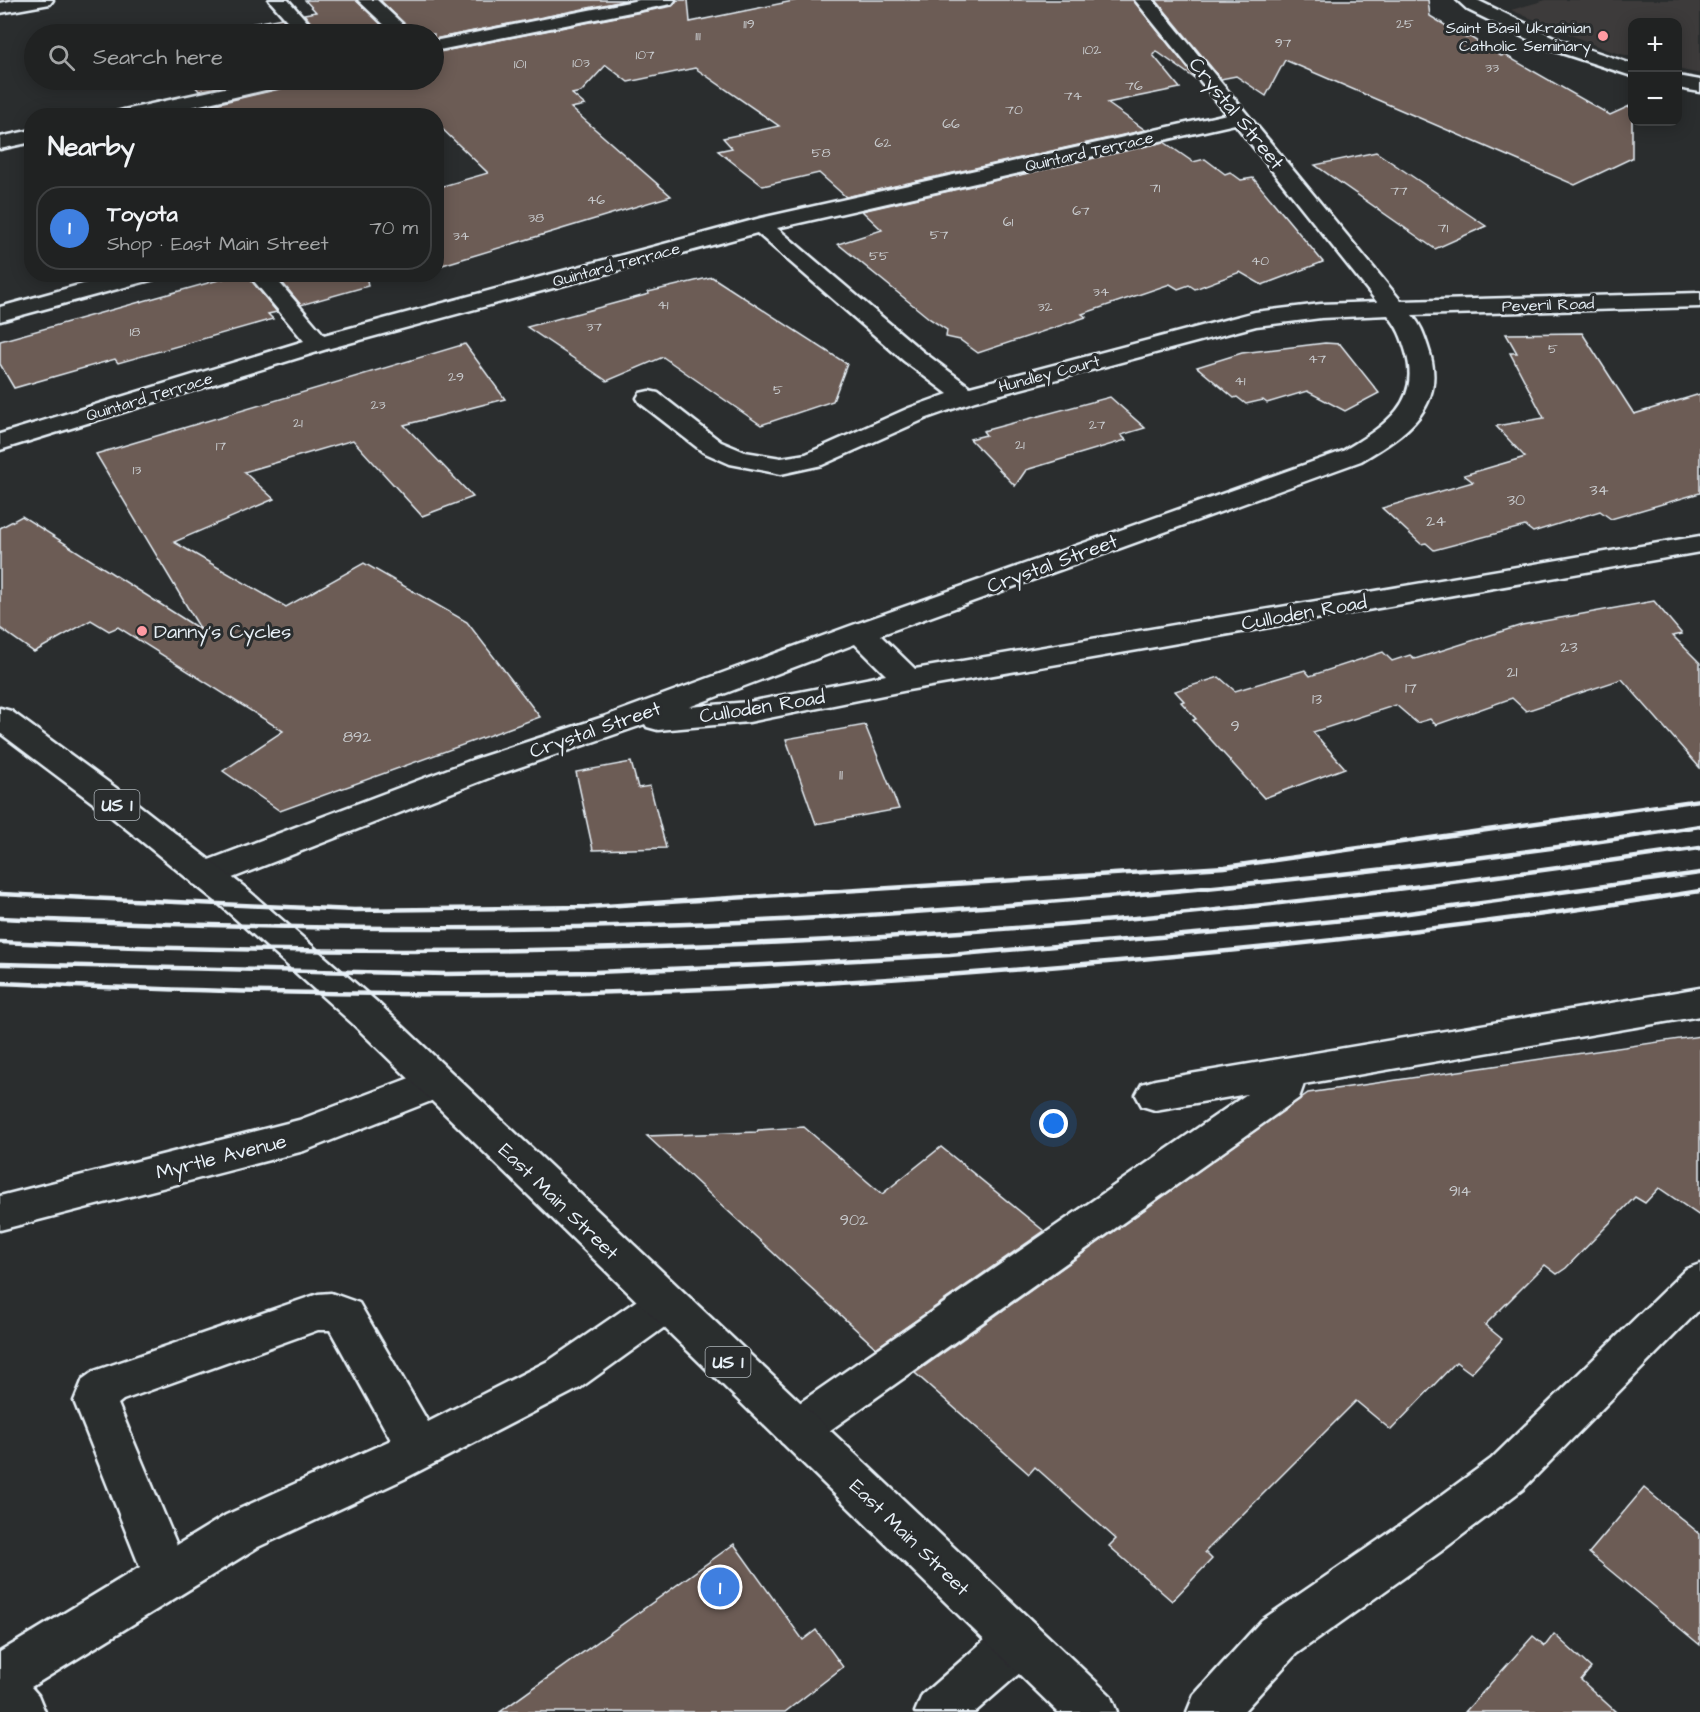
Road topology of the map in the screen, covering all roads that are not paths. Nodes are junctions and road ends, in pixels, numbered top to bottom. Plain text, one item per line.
1 (44, 0) edge
2 (278, 0) edge
3 (367, 0) edge
4 (666, 0) edge
5 (1144, 0) edge
6 (1466, 0) edge
7 (0, 8) edge
8 (300, 24) edge
9 (393, 24) edge
10 (444, 44) edge
11 (1628, 69) edge
12 (1682, 83) edge
13 (1700, 86) edge
14 (240, 90) edge
15 (160, 108) edge
16 (1241, 117) junction
17 (24, 138) edge
18 (0, 143) edge
19 (761, 225) junction
20 (117, 282) edge
21 (266, 282) edge
22 (1700, 300) edge
23 (1395, 308) junction
24 (0, 314) edge
25 (319, 344) junction
26 (966, 396) junction
27 (649, 399) dead end
28 (0, 442) edge
29 (1700, 544) edge
30 (860, 632) junction
31 (910, 693) junction
32 (0, 718) edge
33 (614, 724) junction
34 (205, 875) junction
35 (1700, 1002) edge
36 (1285, 1073) junction
37 (436, 1083) junction
38 (1155, 1095) dead end
39 (0, 1213) edge
40 (1700, 1282) edge
41 (666, 1303) junction
42 (797, 1429) junction
43 (419, 1448) junction
44 (167, 1576) junction
45 (1019, 1642) junction
46 (0, 1678) edge
47 (0, 1687) edge
48 (21, 1712) edge
49 (939, 1712) edge
50 (1093, 1712) edge
51 (1211, 1712) edge

1 - 7 street
2 - 8 street
3 - 9 street
4 - 10 street
5 - 16 street, Crystal Street
6 - 11 street
12 - 13 street
14 - 15 street
16 - 19 street, Quintard Terrace
16 - 23 street, Crystal Street
17 - 18 street
19 - 25 street, Quintard Terrace
19 - 26 street
20 - 24 street
21 - 25 street
22 - 23 street, Peveril Road
23 - 26 street, Hundley Court
23 - 30 street, Crystal Street
25 - 28 street, Quintard Terrace
26 - 27 street, Hundley Court
29 - 31 street, Culloden Road
30 - 31 street
30 - 33 street, Crystal Street
31 - 33 street, Culloden Road
32 - 34 street, East Main Street / US 1
33 - 34 street, Crystal Street
34 - 37 street, East Main Street / US 1
35 - 36 street
36 - 38 street
36 - 42 street
37 - 39 street, Myrtle Avenue
37 - 41 street, East Main Street / US 1
40 - 51 street
41 - 42 street, East Main Street / US 1
41 - 43 street
42 - 45 street, East Main Street / US 1
43 - 44 street
43 - 44 street
44 - 46 street
45 - 49 street
45 - 50 street, East Main Street / US 1
47 - 48 street

